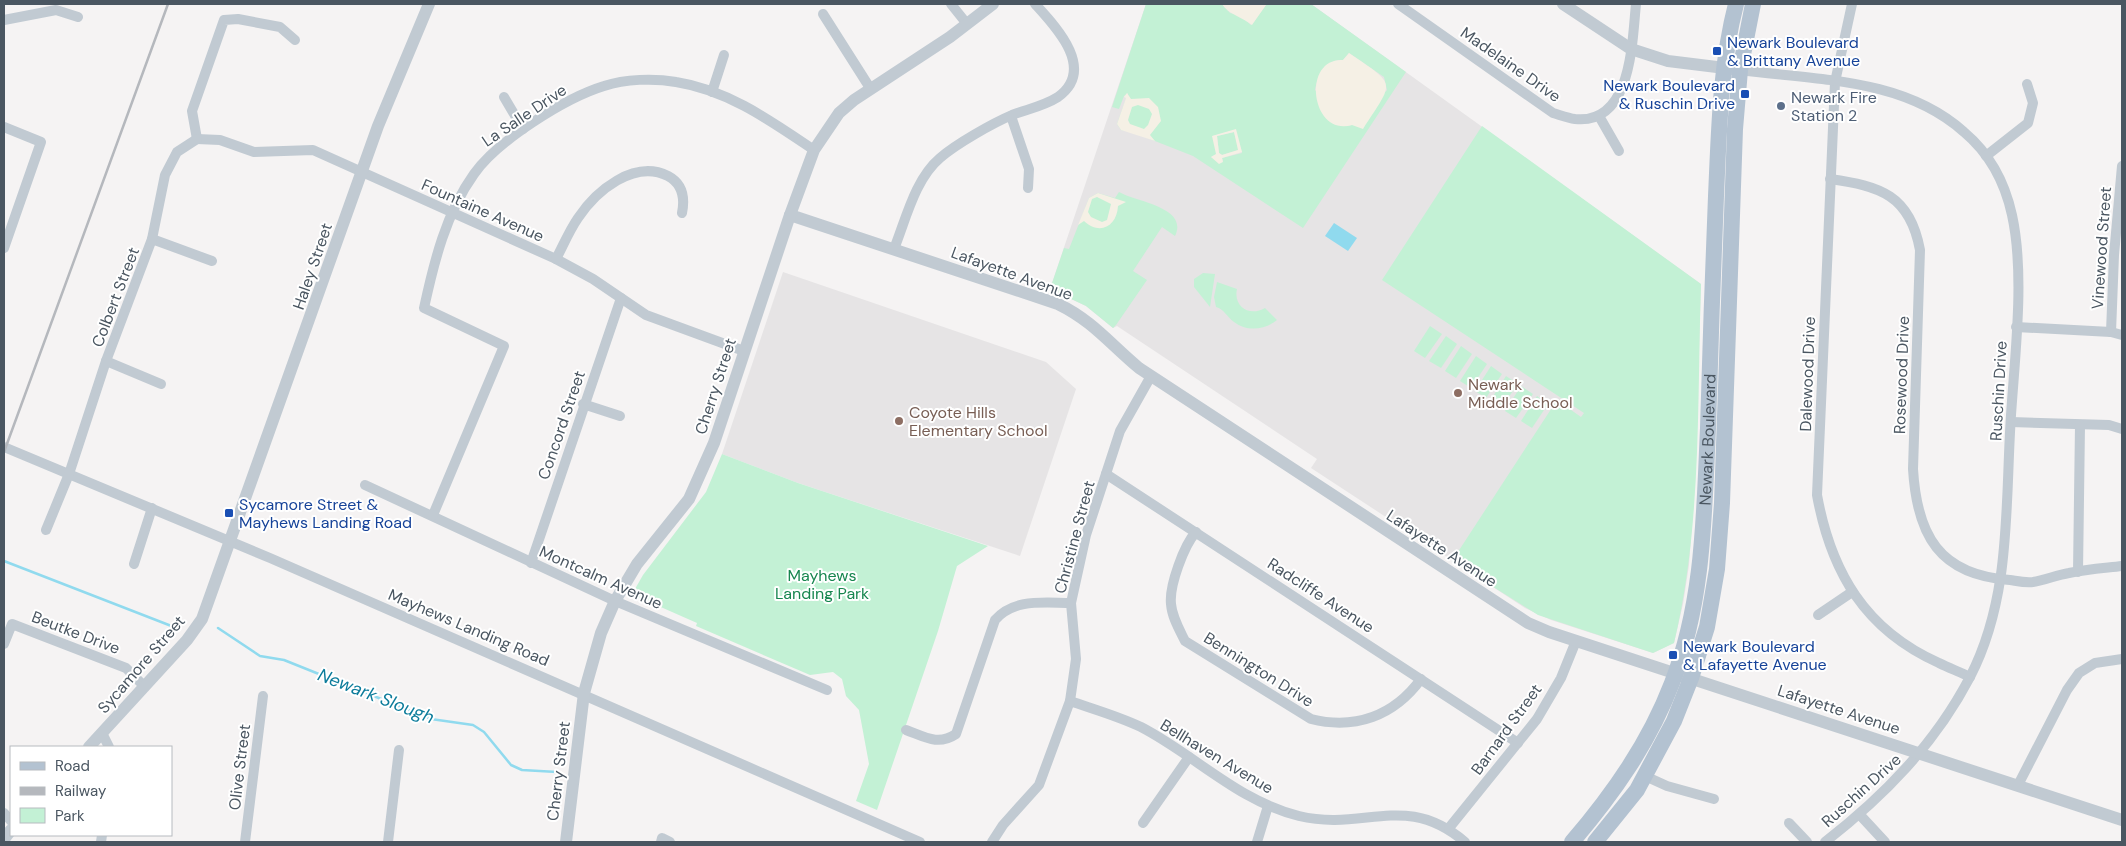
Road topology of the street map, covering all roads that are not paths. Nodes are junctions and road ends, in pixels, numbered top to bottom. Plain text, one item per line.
1 (429, 4) edge
2 (951, 4) edge
3 (993, 4) edge
4 (1035, 4) edge
5 (1398, 4) edge
6 (1563, 4) edge
7 (1636, 4) edge
8 (1736, 4) edge
9 (1753, 4) edge
10 (1852, 4) edge
11 (823, 14) dead end
12 (78, 17) dead end
13 (4, 20) edge
14 (967, 24) junction
15 (295, 40) dead end
16 (1631, 49) junction
17 (724, 55) dead end
18 (1724, 68) junction
19 (1740, 70) junction
20 (1835, 82) junction
21 (2027, 84) dead end
22 (870, 88) junction
23 (712, 92) junction
24 (504, 97) dead end
25 (1011, 116) junction
26 (1599, 116) junction
27 (4, 127) edge
28 (524, 129) junction
29 (197, 139) junction
30 (814, 150) junction
31 (1619, 151) dead end
32 (1986, 156) junction
33 (2122, 166) edge
34 (362, 170) junction
35 (1830, 179) junction
36 (1028, 188) dead end
37 (682, 213) dead end
38 (453, 214) junction
39 (790, 215) junction
40 (152, 239) junction
41 (4, 248) edge
42 (894, 249) junction
43 (556, 259) junction
44 (212, 261) dead end
45 (621, 298) junction
46 (2016, 328) junction
47 (2111, 332) junction
48 (2122, 334) edge
49 (744, 351) junction
50 (106, 361) junction
51 (1151, 376) junction
52 (161, 384) dead end
53 (583, 404) junction
54 (620, 416) dead end
55 (2011, 422) junction
56 (2080, 425) junction
57 (2122, 429) edge
58 (4, 447) edge
59 (70, 474) junction
60 (1106, 474) junction
61 (365, 485) dead end
62 (152, 508) junction
63 (433, 515) junction
64 (46, 530) dead end
65 (1196, 532) junction
66 (230, 540) junction
67 (531, 563) junction
68 (134, 564) dead end
69 (2122, 566) edge
70 (2078, 572) junction
71 (2001, 581) junction
72 (1852, 592) junction
73 (615, 601) junction
74 (1071, 603) junction
75 (1818, 615) dead end
76 (1576, 641) junction
77 (4, 644) edge
78 (2122, 659) edge
79 (1676, 673) junction
80 (1970, 677) junction
81 (1691, 678) junction
82 (1421, 679) junction
83 (144, 686) junction
84 (827, 690) dead end
85 (584, 694) junction
86 (264, 696) dead end
87 (1070, 701) junction
88 (906, 730) dead end
89 (102, 733) junction
90 (1518, 743) junction
91 (90, 746) edge
92 (108, 746) edge
93 (399, 750) dead end
94 (1921, 753) junction
95 (1189, 757) junction
96 (1645, 776) junction
97 (2018, 785) junction
98 (1714, 799) dead end
99 (1268, 806) junction
100 (1860, 815) junction
101 (2122, 820) edge
102 (1789, 822) dead end
103 (1143, 823) dead end
104 (1449, 828) junction
105 (245, 842) edge
106 (388, 842) edge
107 (566, 842) edge
108 (920, 842) edge
109 (992, 842) edge
110 (1257, 842) edge
111 (1465, 842) edge
112 (1572, 842) edge
113 (1595, 842) edge
114 (1807, 842) edge
115 (1825, 842) edge
116 (1885, 842) edge

1 - 34 street, Haley Street
2 - 14 street
3 - 14 street, Cherry Street
4 - 25 street
5 - 26 street, Madelaine Drive
6 - 16 street
7 - 16 street
8 - 18 main road, Newark Boulevard
9 - 19 main road, Newark Boulevard
10 - 20 street, Dalewood Drive
11 - 22 street
12 - 13 street
14 - 22 street, Cherry Street
15 - 29 street
16 - 18 street
16 - 26 street
17 - 23 street
18 - 19 street
18 - 79 main road, Newark Boulevard
19 - 20 street, Ruschin Drive
19 - 81 main road, Newark Boulevard
20 - 32 street, Ruschin Drive
20 - 35 street, Dalewood Drive
21 - 32 street
22 - 30 street, Cherry Street
23 - 28 street, La Salle Drive
23 - 30 street, La Salle Drive
24 - 28 street
25 - 36 street
25 - 42 street
26 - 31 street
27 - 41 street
28 - 38 street, La Salle Drive
29 - 34 street, Fountaine Avenue
29 - 40 street, Colbert Street
30 - 39 street, Cherry Street
32 - 46 street, Ruschin Drive
33 - 47 street, Vinewood Street
34 - 38 street, Fountaine Avenue
34 - 66 street, Haley Street
35 - 71 street, Rosewood Drive
35 - 72 street, Dalewood Drive
37 - 43 street
38 - 43 street, Fountaine Avenue
38 - 63 street, La Salle Drive
39 - 42 street, Lafayette Avenue
39 - 49 street, Cherry Street
40 - 44 street
40 - 50 street, Colbert Street
42 - 51 street, Lafayette Avenue
43 - 45 street, Fountaine Avenue
45 - 49 street, Fountaine Avenue
45 - 53 street, Concord Street
46 - 47 street
46 - 55 street, Ruschin Drive
47 - 48 street
49 - 73 street, Cherry Street
50 - 52 street
50 - 59 street, Colbert Street
51 - 60 street, Christine Street
51 - 76 street, Lafayette Avenue
53 - 54 street
53 - 67 street, Concord Street
55 - 56 street
55 - 71 street, Ruschin Drive
56 - 57 street
56 - 70 street
58 - 59 street, Mayhews Landing Road
59 - 62 street, Mayhews Landing Road
59 - 64 street, Colbert Street
60 - 65 street, Radcliffe Avenue
60 - 74 street, Christine Street
61 - 63 street, Montcalm Avenue
62 - 66 street, Mayhews Landing Road
62 - 68 street
63 - 67 street, Montcalm Avenue
65 - 82 street, Radcliffe Avenue
65 - 82 street, Bennington Drive
66 - 83 street, Sycamore Street
66 - 85 street, Mayhews Landing Road
67 - 73 street, Montcalm Avenue
69 - 70 street, Rosewood Drive
70 - 71 street, Rosewood Drive
71 - 80 street, Ruschin Drive
72 - 75 street
72 - 80 street, Dalewood Drive
73 - 84 street, Montcalm Avenue
73 - 85 street, Cherry Street
74 - 87 street, Christine Street
74 - 88 street
76 - 79 street, Lafayette Avenue
76 - 90 street, Barnard Street
77 - 83 street, Beutke Drive
78 - 97 street
79 - 81 street, Lafayette Avenue
79 - 112 main road, Newark Boulevard
80 - 94 street, Ruschin Drive
81 - 94 street, Lafayette Avenue
81 - 96 main road, Newark Boulevard
82 - 90 street, Radcliffe Avenue
83 - 89 street, Sycamore Street
85 - 107 street, Cherry Street
85 - 108 street, Mayhews Landing Road
86 - 105 street, Olive Street
87 - 95 street, Bellhaven Avenue
87 - 109 street, Christine Street
89 - 91 street, Sycamore Street
89 - 92 street
90 - 104 street, Barnard Street
93 - 106 street
94 - 97 street, Lafayette Avenue
94 - 100 street, Ruschin Drive
95 - 99 street, Bellhaven Avenue
95 - 103 street
96 - 98 street
96 - 113 main road, Newark Boulevard
97 - 101 street, Lafayette Avenue
99 - 104 street, Bellhaven Avenue
99 - 110 street
100 - 115 street, Ruschin Drive
100 - 116 street
102 - 114 street
104 - 111 street, Bellhaven Avenue

